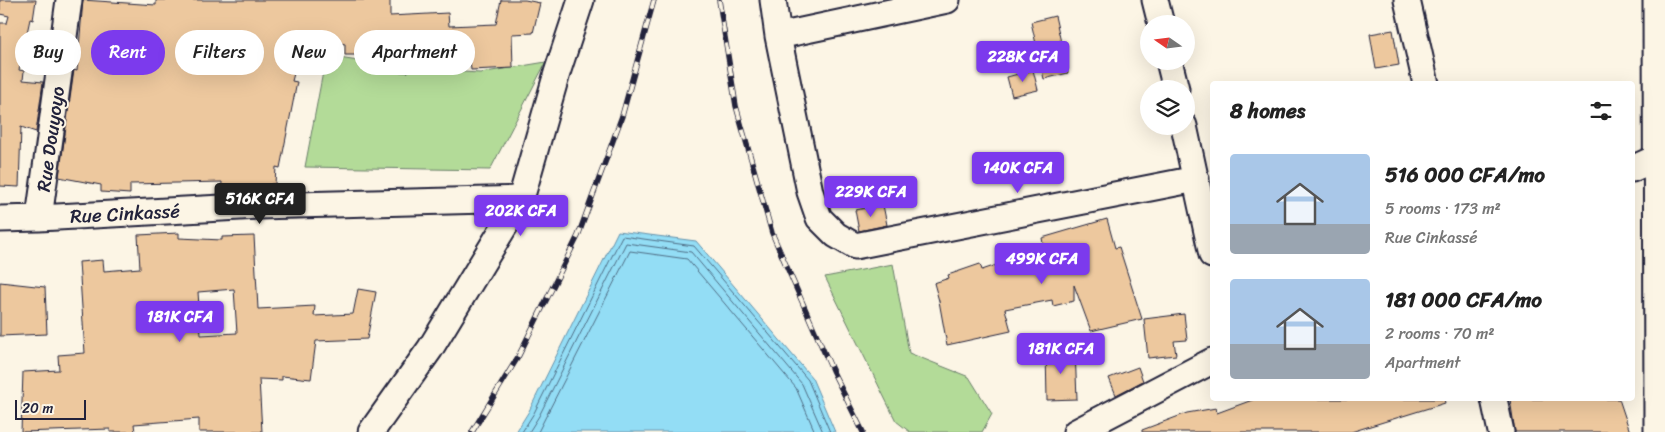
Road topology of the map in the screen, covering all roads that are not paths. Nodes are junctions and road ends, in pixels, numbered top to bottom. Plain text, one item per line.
1 (69, 0) edge
2 (582, 0) edge
3 (773, 0) edge
4 (947, 0) edge
5 (1156, 0) edge
6 (1407, 0) edge
7 (1656, 0) edge
8 (1159, 15) edge
9 (778, 36) junction
10 (1425, 81) edge
11 (1186, 135) edge
12 (1660, 156) edge
13 (1635, 168) edge
14 (1196, 179) junction
15 (521, 199) junction
16 (0, 218) edge
17 (39, 218) junction
18 (1210, 246) edge
19 (1210, 362) edge
20 (1494, 401) edge
21 (372, 432) edge
22 (1076, 432) edge
23 (1501, 432) edge
24 (1657, 432) edge

1 - 17 street, Rue Douyoyo
2 - 15 street
3 - 9 street
4 - 9 street
5 - 8 street
6 - 10 street
7 - 12 street
9 - 14 street
11 - 14 street
12 - 13 street
12 - 24 street
14 - 18 street
15 - 17 street, Rue Cinkassé
15 - 21 street
16 - 17 street, Rue Cinkassé
19 - 22 street
20 - 23 street

